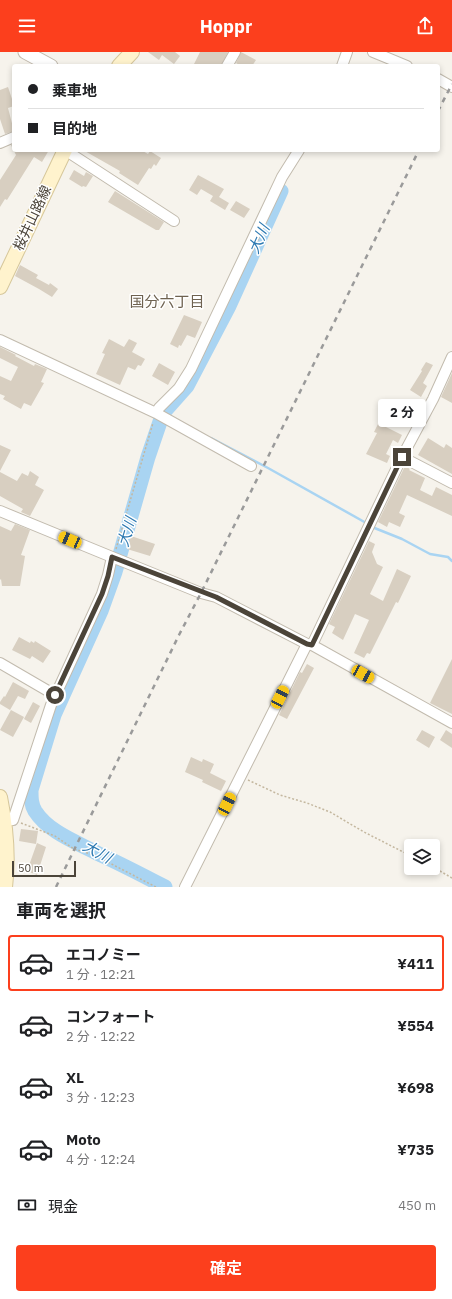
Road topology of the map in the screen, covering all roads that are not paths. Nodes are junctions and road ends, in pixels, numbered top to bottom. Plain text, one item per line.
1 (25, 52) edge
2 (132, 52) edge
3 (235, 52) edge
4 (347, 52) edge
5 (373, 52) edge
6 (47, 64) edge
7 (122, 64) edge
8 (229, 64) edge
9 (343, 64) edge
10 (402, 64) edge
11 (440, 80) edge
12 (452, 87) edge
13 (12, 138) edge
14 (0, 143) edge
15 (64, 152) edge
16 (68, 152) edge
17 (298, 152) edge
18 (174, 221) dead end
19 (0, 286) edge
20 (0, 340) edge
21 (452, 356) edge
22 (448, 381) edge
23 (156, 413) junction
24 (402, 457) junction
25 (251, 466) dead end
26 (452, 483) edge
27 (0, 510) edge
28 (112, 557) junction
29 (310, 645) junction
30 (0, 664) edge
31 (55, 695) junction
32 (452, 723) edge
33 (0, 797) edge
34 (9, 821) junction
35 (5, 887) edge
36 (185, 887) edge

1 - 6 street
2 - 7 main road
3 - 8 street
4 - 9 street
5 - 10 street
11 - 12 street
13 - 14 street
15 - 19 main road, 桜井山路線
16 - 18 street
17 - 23 street
20 - 23 street
21 - 22 street
22 - 24 street
23 - 25 street
24 - 26 street
24 - 29 street
27 - 28 street
28 - 29 street
28 - 31 street
29 - 32 street
29 - 36 street
30 - 31 street
31 - 34 street
33 - 34 main road
34 - 35 main road

